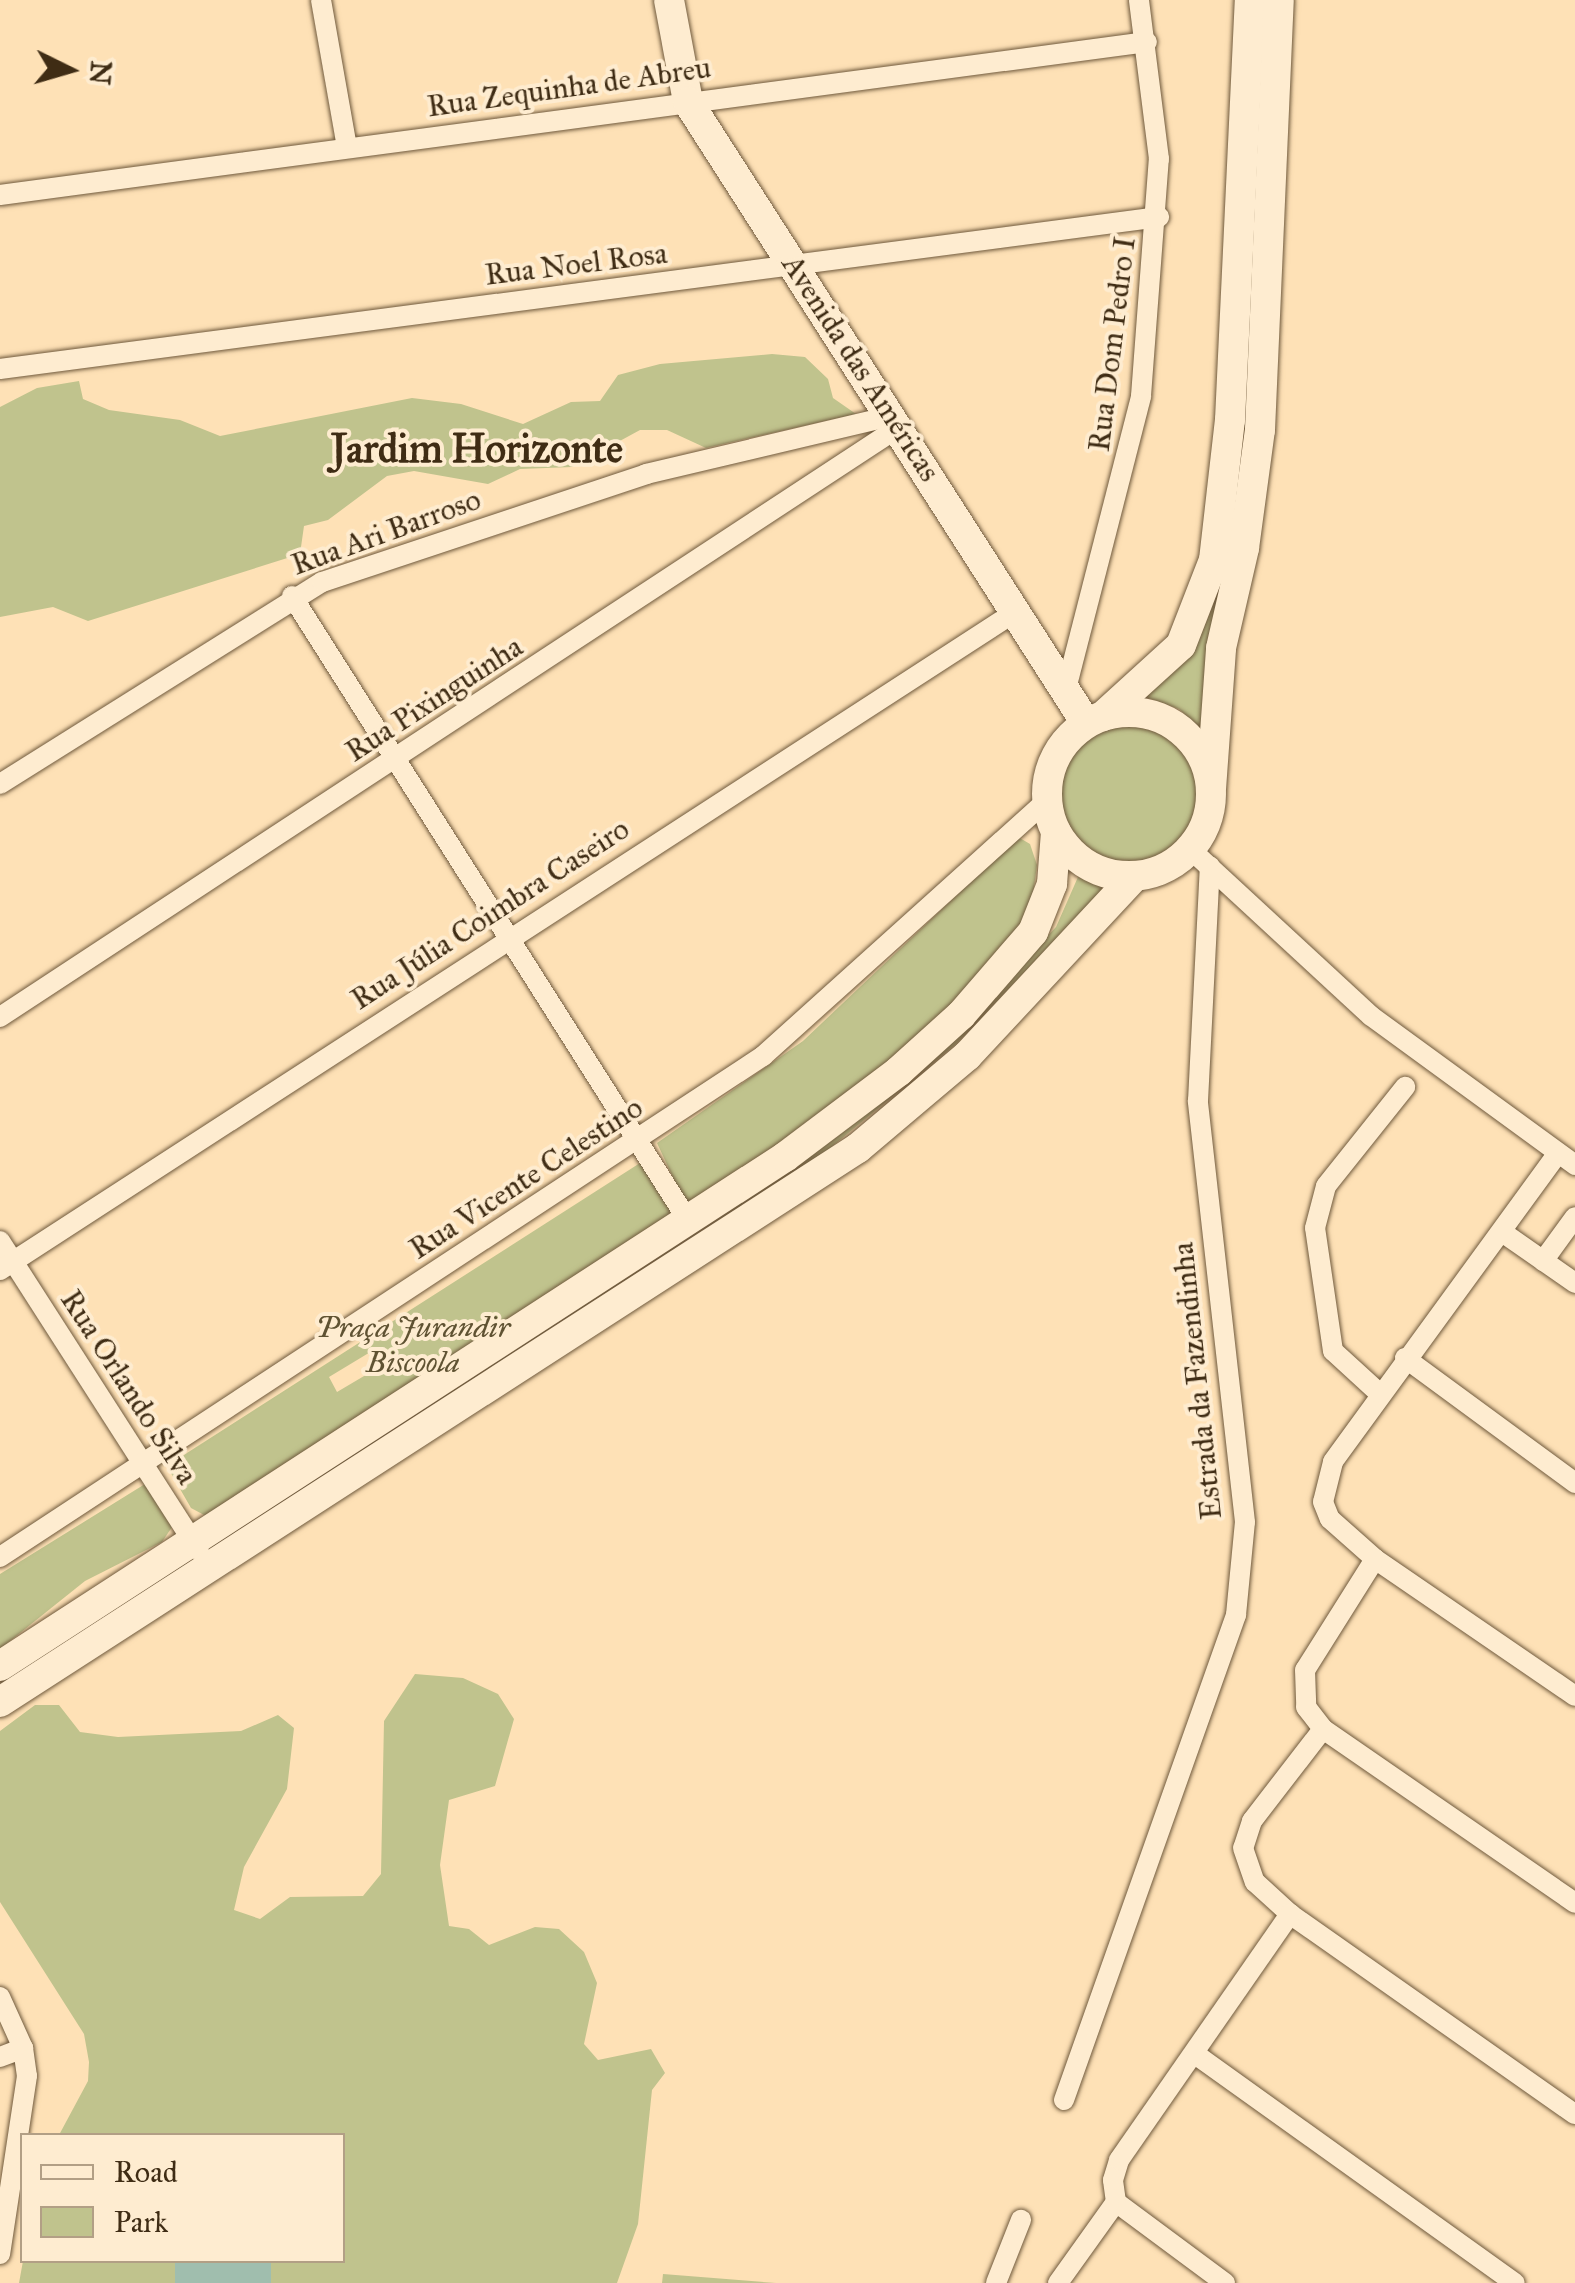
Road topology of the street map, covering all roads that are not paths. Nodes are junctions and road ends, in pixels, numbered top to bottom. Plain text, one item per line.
1 (321, 0) edge
2 (668, 0) edge
3 (1140, 0) edge
4 (1250, 0) edge
5 (1280, 0) edge
6 (1147, 42) junction
7 (688, 102) junction
8 (346, 147) junction
9 (0, 195) edge
10 (1159, 217) junction
11 (796, 265) junction
12 (0, 369) edge
13 (895, 422) junction
14 (292, 596) junction
15 (1015, 612) junction
16 (1066, 689) junction
17 (1094, 719) junction
18 (396, 760) junction
19 (0, 784) edge
20 (1211, 789) junction
21 (1047, 800) junction
22 (1056, 832) junction
23 (1200, 857) junction
24 (1134, 876) junction
25 (510, 936) junction
26 (0, 1016) edge
27 (1406, 1087) dead end
28 (639, 1140) junction
29 (1566, 1159) edge
30 (1575, 1217) edge
31 (688, 1220) junction
32 (1502, 1232) junction
33 (0, 1241) edge
34 (1543, 1261) junction
35 (6, 1266) edge
36 (1575, 1283) edge
37 (1405, 1358) junction
38 (1379, 1394) junction
39 (142, 1466) junction
40 (1575, 1483) edge
41 (201, 1554) junction
42 (0, 1557) edge
43 (1375, 1559) junction
44 (0, 1666) edge
45 (1575, 1696) edge
46 (0, 1702) edge
47 (1322, 1729) junction
48 (1575, 1903) edge
49 (1290, 1914) junction
50 (0, 1997) edge
51 (23, 2048) junction
52 (1196, 2054) junction
53 (0, 2057) edge
54 (1064, 2100) dead end
55 (1575, 2114) edge
56 (1116, 2202) junction
57 (1021, 2220) dead end
58 (0, 2246) edge
59 (0, 2254) edge
60 (996, 2283) edge
61 (1058, 2283) edge
62 (1225, 2283) edge
63 (1515, 2283) edge

1 - 8 street
2 - 7 main road, Avenida das Américas
3 - 6 street, Rua Dom Pedro I
4 - 17 main road
5 - 20 main road
6 - 7 street, Rua Zequinha de Abreu
6 - 10 street, Rua Dom Pedro I
7 - 8 street, Rua Zequinha de Abreu
7 - 11 main road, Avenida das Américas
8 - 9 street, Rua Zequinha de Abreu
10 - 11 street, Rua Noel Rosa
10 - 16 street, Rua Dom Pedro I
11 - 12 street, Rua Noel Rosa
11 - 13 main road, Avenida das Américas
13 - 14 street, Rua Ari Barroso
13 - 15 main road, Avenida das Américas
13 - 18 street, Rua Pixinguinha
14 - 18 street
14 - 19 street, Rua Ari Barroso
15 - 16 main road, Avenida das Américas
15 - 25 street, Rua Júlia Coimbra Caseiro
16 - 17 main road, Avenida das Américas
17 - 20 main road
17 - 21 main road
18 - 25 street
18 - 26 street, Rua Pixinguinha
20 - 23 main road
21 - 22 main road
21 - 28 street, Rua Vicente Celestino
22 - 24 main road
22 - 31 main road
23 - 24 main road
23 - 29 street
23 - 54 street, Estrada da Fazendinha
24 - 41 main road
25 - 28 street
25 - 35 street, Rua Júlia Coimbra Caseiro
27 - 38 street
28 - 31 street
28 - 39 street, Rua Vicente Celestino
29 - 32 street
30 - 34 street
31 - 41 main road
32 - 34 street
32 - 37 street
33 - 35 street, Rua Orlando Silva
34 - 36 street
35 - 39 street, Rua Orlando Silva
37 - 38 street
37 - 40 street
38 - 43 street
39 - 41 street, Rua Orlando Silva
39 - 42 street, Rua Vicente Celestino
41 - 44 main road
41 - 46 main road
43 - 45 street
43 - 47 street
47 - 48 street
47 - 49 street
49 - 52 street
49 - 55 street
50 - 51 street
51 - 53 street
51 - 58 street
52 - 56 street
52 - 63 street
56 - 61 street
56 - 62 street
57 - 60 street
58 - 59 street

